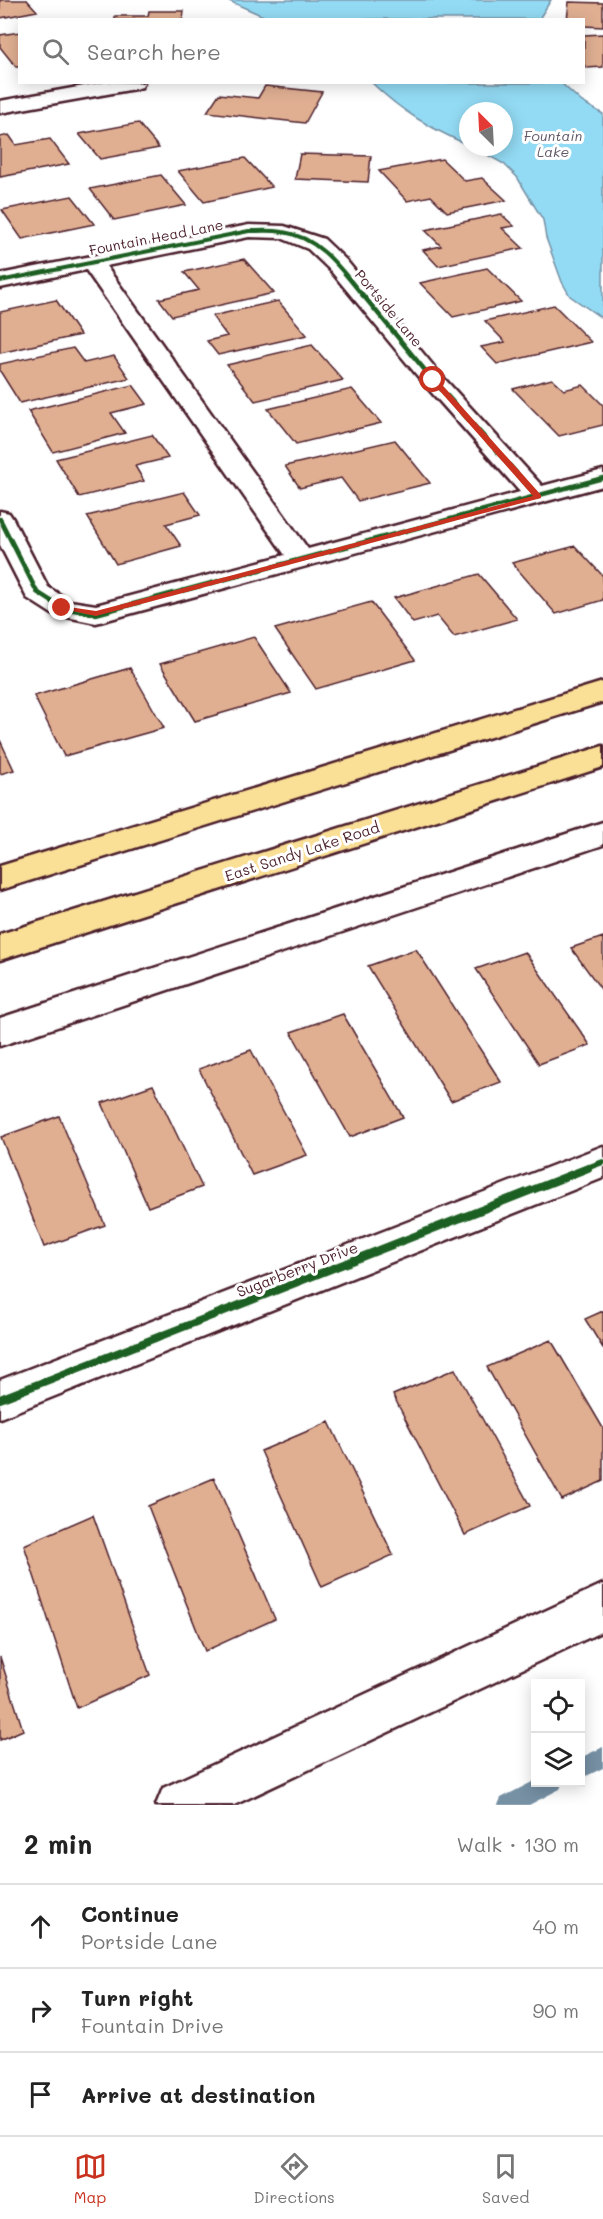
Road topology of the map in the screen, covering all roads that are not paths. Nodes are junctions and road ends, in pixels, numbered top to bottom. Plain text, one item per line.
1 (129, 84) edge
2 (0, 107) edge
3 (316, 244) joint
4 (92, 262) junction
5 (0, 281) edge
6 (603, 478) edge
7 (538, 497) junction
8 (0, 519) edge
9 (302, 559) junction
10 (603, 692) edge
11 (603, 756) edge
12 (603, 833) edge
13 (0, 878) edge
14 (0, 947) edge
15 (0, 1032) edge
16 (603, 1162) edge
17 (0, 1398) edge
18 (603, 1607) edge
19 (180, 1805) edge

1 - 2 street
3 - 4 street, Fountain Head Lane
3 - 7 street, Portside Lane
4 - 5 street, Fountain Head Lane
4 - 9 street
6 - 7 street
7 - 9 street
8 - 9 street
10 - 13 main road
11 - 14 main road, East Sandy Lake Road
12 - 15 street
16 - 17 street, Sugarberry Drive
18 - 19 street

